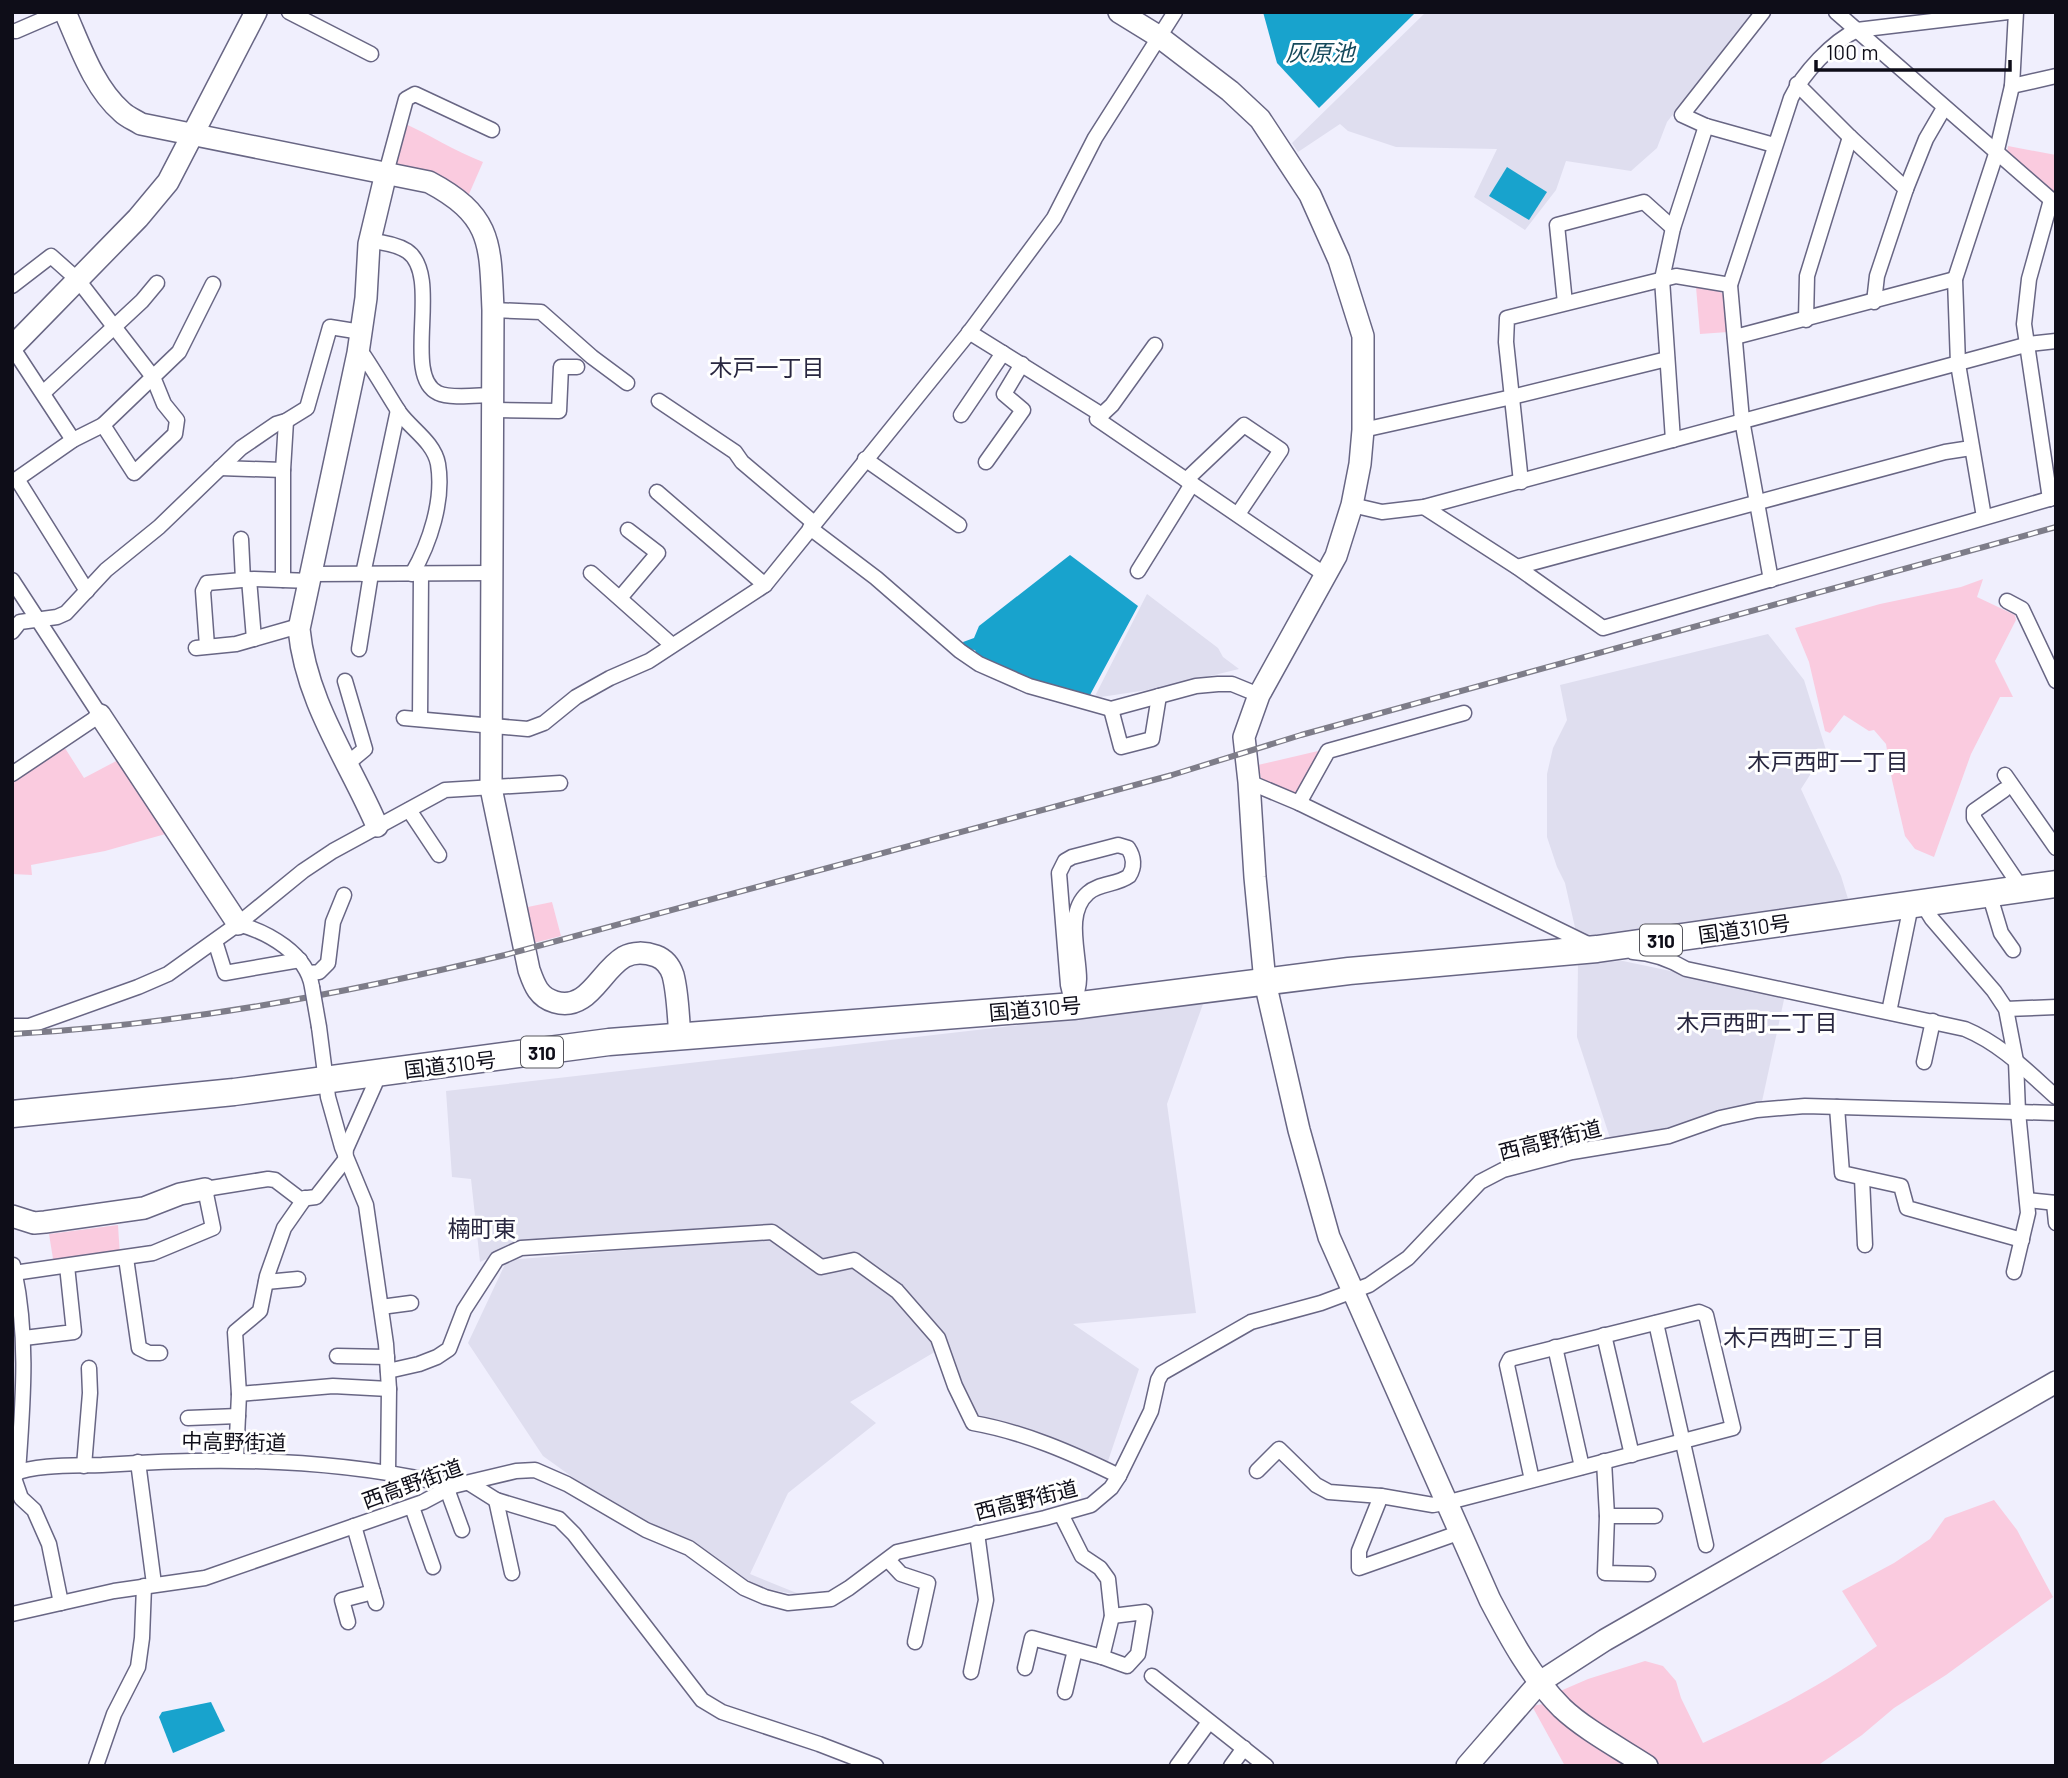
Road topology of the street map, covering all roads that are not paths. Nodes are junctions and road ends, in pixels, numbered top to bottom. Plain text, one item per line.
1 (60, 12) edge
2 (65, 12) edge
3 (256, 12) edge
4 (289, 12) edge
5 (1119, 12) edge
6 (1175, 12) edge
7 (1763, 12) edge
8 (1836, 12) edge
9 (1883, 12) edge
10 (2008, 12) edge
11 (2017, 12) edge
12 (1891, 27) junction
13 (1857, 30) junction
14 (16, 31) dead end
15 (1158, 36) junction
16 (371, 54) dead end
17 (2056, 76) edge
18 (1797, 84) junction
19 (2012, 86) junction
20 (1944, 108) junction
21 (1706, 126) junction
22 (492, 130) dead end
23 (194, 135) junction
24 (1850, 137) junction
25 (1774, 145) junction
26 (1996, 154) junction
27 (386, 173) junction
28 (1906, 189) junction
29 (2054, 202) edge
30 (1673, 228) junction
31 (370, 241) junction
32 (78, 279) junction
33 (1662, 279) junction
34 (1955, 279) junction
35 (157, 283) dead end
36 (213, 284) dead end
37 (1730, 285) junction
38 (12, 286) edge
39 (1874, 302) junction
40 (1565, 303) junction
41 (493, 310) junction
42 (1806, 320) junction
43 (113, 326) junction
44 (969, 332) junction
45 (1735, 337) junction
46 (2056, 341) edge
47 (360, 342) junction
48 (1155, 345) dead end
49 (2026, 345) junction
50 (12, 347) edge
51 (1003, 353) junction
52 (1667, 359) junction
53 (1022, 364) junction
54 (1958, 364) junction
55 (577, 367) dead end
56 (153, 377) junction
57 (627, 383) dead end
58 (43, 393) junction
59 (1512, 397) junction
60 (659, 401) dead end
61 (493, 402) junction
62 (398, 410) junction
63 (961, 415) dead end
64 (1102, 415) junction
65 (1742, 420) junction
66 (286, 421) junction
67 (103, 425) junction
68 (1363, 430) junction
69 (73, 440) junction
70 (1673, 440) junction
71 (1971, 448) junction
72 (865, 459) junction
73 (986, 462) dead end
74 (219, 468) junction
75 (283, 470) junction
76 (1189, 482) junction
77 (1521, 482) junction
78 (657, 492) dead end
79 (2053, 498) edge
80 (1756, 502) junction
81 (1352, 505) junction
82 (1424, 507) junction
83 (1238, 514) junction
84 (1983, 517) junction
85 (959, 525) dead end
86 (812, 526) junction
87 (628, 530) dead end
88 (241, 539) dead end
89 (1517, 567) junction
90 (1138, 571) dead end
91 (491, 573) junction
92 (591, 573) dead end
93 (367, 574) junction
94 (417, 574) junction
95 (1327, 576) junction
96 (312, 578) junction
97 (246, 579) junction
98 (12, 580) edge
99 (283, 580) junction
100 (1771, 580) junction
101 (765, 585) junction
102 (87, 591) junction
103 (620, 598) junction
104 (2007, 601) dead end
105 (38, 620) junction
106 (299, 629) junction
107 (12, 632) edge
108 (254, 639) junction
109 (673, 645) junction
110 (359, 649) dead end
111 (345, 681) dead end
112 (2056, 681) edge
113 (1259, 695) junction
114 (1160, 696) junction
115 (1111, 709) junction
116 (1464, 713) dead end
117 (100, 715) junction
118 (404, 718) dead end
119 (420, 719) junction
120 (491, 725) junction
121 (346, 764) junction
122 (12, 774) edge
123 (1250, 782) junction
124 (560, 783) dead end
125 (491, 788) junction
126 (1299, 803) junction
127 (409, 810) junction
128 (377, 826) junction
129 (2056, 848) edge
130 (439, 855) dead end
131 (2056, 884) edge
132 (2022, 889) junction
133 (1989, 893) junction
134 (344, 895) dead end
135 (1915, 904) junction
136 (238, 924) junction
137 (215, 941) junction
138 (1597, 949) junction
139 (2013, 950) dead end
140 (300, 960) junction
141 (311, 980) junction
142 (1265, 982) junction
143 (1073, 1006) junction
144 (2056, 1007) edge
145 (2006, 1009) junction
146 (1889, 1012) junction
147 (1933, 1021) junction
148 (12, 1026) edge
149 (680, 1035) junction
150 (2016, 1061) junction
151 (1924, 1062) dead end
152 (373, 1073) junction
153 (326, 1078) junction
154 (2056, 1097) edge
155 (1836, 1107) junction
156 (2018, 1112) junction
157 (2056, 1113) edge
158 (12, 1114) edge
159 (345, 1154) junction
160 (1862, 1178) junction
161 (205, 1189) junction
162 (305, 1198) junction
163 (2027, 1200) junction
164 (2055, 1203) edge
165 (12, 1216) edge
166 (2056, 1223) edge
167 (2022, 1240) junction
168 (1865, 1245) dead end
169 (126, 1258) junction
170 (67, 1266) junction
171 (13, 1268) edge
172 (2014, 1272) dead end
173 (298, 1279) dead end
174 (266, 1282) junction
175 (1352, 1292) junction
176 (411, 1303) dead end
177 (381, 1307) junction
178 (1656, 1323) junction
179 (1604, 1335) junction
180 (24, 1338) junction
181 (1555, 1347) junction
182 (160, 1353) dead end
183 (337, 1356) dead end
184 (388, 1364) junction
185 (89, 1368) dead end
186 (2056, 1382) edge
187 (389, 1389) junction
188 (239, 1394) junction
189 (238, 1416) junction
190 (188, 1418) dead end
191 (1683, 1441) junction
192 (1632, 1455) junction
193 (236, 1459) junction
194 (1604, 1461) junction
195 (138, 1462) junction
196 (84, 1466) junction
197 (1582, 1467) junction
198 (1257, 1471) dead end
199 (388, 1472) junction
200 (15, 1473) edge
201 (1119, 1476) junction
202 (1532, 1480) junction
203 (469, 1483) junction
204 (450, 1487) junction
205 (1381, 1496) junction
206 (496, 1500) junction
207 (1448, 1502) junction
208 (412, 1507) junction
209 (1061, 1514) junction
210 (1607, 1516) junction
211 (1655, 1516) dead end
212 (354, 1526) junction
213 (462, 1530) dead end
214 (1461, 1532) junction
215 (977, 1533) junction
216 (1706, 1545) dead end
217 (888, 1560) junction
218 (433, 1567) dead end
219 (512, 1573) dead end
220 (1648, 1574) dead end
221 (149, 1585) junction
222 (61, 1603) junction
223 (12, 1614) edge
224 (1112, 1616) junction
225 (348, 1622) dead end
226 (915, 1642) dead end
227 (1075, 1650) junction
228 (1102, 1657) junction
229 (1025, 1668) dead end
230 (971, 1672) dead end
231 (1152, 1676) dead end
232 (1540, 1682) junction
233 (1065, 1692) dead end
234 (1209, 1722) junction
235 (1244, 1748) junction
236 (96, 1766) edge
237 (876, 1766) edge
238 (1177, 1766) edge
239 (1231, 1766) edge
240 (1266, 1766) edge
241 (1467, 1766) edge
242 (1647, 1766) edge

1 - 14 street
2 - 23 street
3 - 23 street
4 - 16 street
5 - 15 street
6 - 15 street
7 - 21 street
8 - 13 street
9 - 12 street
10 - 12 street
11 - 19 street
12 - 13 street
13 - 18 street
13 - 20 street
15 - 44 street
15 - 68 street
17 - 19 street
18 - 24 street
18 - 25 street
19 - 26 street
20 - 26 street
20 - 28 street
21 - 25 street
21 - 30 street
22 - 27 street
23 - 27 street
23 - 32 street
24 - 28 street
24 - 42 street
25 - 37 street
26 - 29 street
26 - 34 street
27 - 31 street
27 - 41 street
28 - 39 street
29 - 49 street
30 - 33 street
30 - 40 street
31 - 47 street
31 - 61 street
32 - 38 street
32 - 43 street
32 - 50 street
33 - 37 street
33 - 40 street
33 - 52 street
34 - 39 street
34 - 54 street
35 - 43 street
36 - 56 street
37 - 45 street
39 - 42 street
40 - 59 street
41 - 57 street
41 - 61 street
42 - 45 street
43 - 56 street
43 - 58 street
44 - 51 street
44 - 72 street
45 - 65 street
46 - 49 street
47 - 62 street
47 - 66 street
47 - 96 street
48 - 64 street
49 - 54 street
49 - 79 street
50 - 58 street
51 - 53 street
51 - 63 street
52 - 59 street
52 - 70 street
53 - 64 street
53 - 73 street
54 - 65 street
54 - 71 street
55 - 61 street
56 - 67 street
56 - 67 street
58 - 69 street
59 - 68 street
59 - 77 street
60 - 86 street
61 - 91 street
62 - 93 street
62 - 94 street
64 - 76 street
65 - 70 street
65 - 80 street
66 - 74 street
66 - 75 street
67 - 69 street
68 - 81 street
69 - 102 street
70 - 77 street
71 - 80 street
71 - 84 street
72 - 85 street
72 - 86 street
74 - 75 street
74 - 102 street
75 - 99 street
76 - 83 street
76 - 83 street
76 - 90 street
77 - 82 street
78 - 101 street
79 - 84 street
80 - 89 street
80 - 100 street
81 - 82 street
81 - 95 street
82 - 89 street
83 - 95 street
84 - 100 street
86 - 101 street
86 - 115 street
87 - 103 street
88 - 97 street
89 - 100 street
91 - 94 street
91 - 120 street
92 - 103 street
93 - 94 street
93 - 96 street
93 - 110 street
94 - 119 street
95 - 113 street
96 - 99 street
96 - 106 street
97 - 99 street
97 - 108 street
97 - 108 street
98 - 105 street
101 - 109 street
102 - 105 street
103 - 109 street
104 - 112 street
105 - 107 street
105 - 117 street
106 - 108 street
106 - 121 street
109 - 120 street
111 - 121 street
113 - 114 street
113 - 123 street
114 - 115 street
114 - 115 street
116 - 126 street
117 - 122 street
117 - 136 street
118 - 119 street
119 - 120 street
120 - 125 street
121 - 128 street
123 - 126 street
123 - 142 street
124 - 125 street
125 - 127 street
125 - 149 street
126 - 138 street
127 - 128 street
127 - 130 street
128 - 136 street
129 - 132 street
131 - 132 highway, 国道310号 / 310
132 - 133 highway, 国道310号 / 310
133 - 135 highway, 国道310号 / 310
133 - 139 street
134 - 141 street
135 - 138 highway, 国道310号 / 310
135 - 145 street
135 - 146 street
136 - 137 street
136 - 140 street
137 - 140 street
137 - 148 street
138 - 142 highway, 国道310号 / 310
138 - 146 street
140 - 141 street
141 - 153 street, bridge
142 - 143 highway, 国道310号 / 310
142 - 175 street
143 - 143 street
143 - 149 highway, 国道310号 / 310
144 - 145 street
145 - 150 street
146 - 147 street
147 - 150 street
147 - 151 street
149 - 152 highway, 国道310号 / 310
150 - 154 street
150 - 156 street
152 - 153 highway, 国道310号 / 310
152 - 159 street
153 - 158 highway, 国道310号 / 310
153 - 159 street
155 - 156 street, 西高野街道
155 - 160 street
155 - 175 street, 西高野街道
156 - 157 street, 西高野街道
156 - 163 street
159 - 162 street
159 - 177 street
160 - 167 street
160 - 168 street
161 - 162 street
161 - 165 street
161 - 169 street
162 - 174 street
163 - 164 street
163 - 167 street
164 - 166 street
167 - 172 street
169 - 170 street
169 - 182 street
170 - 171 street
170 - 180 street
171 - 180 street
173 - 174 street
174 - 188 street
175 - 201 street, 西高野街道
175 - 207 street
176 - 177 street
177 - 184 street
178 - 179 street
178 - 191 street
178 - 191 street
179 - 181 street
179 - 192 street
180 - 200 street
181 - 197 street
181 - 202 street
183 - 184 street
184 - 187 street
184 - 201 street
185 - 196 street
186 - 232 street
187 - 188 street
187 - 199 street
188 - 189 street
189 - 190 street
189 - 193 street
191 - 192 street
191 - 216 street
192 - 194 street
193 - 195 street, 中高野街道
193 - 199 street, 中高野街道
194 - 197 street
194 - 210 street
195 - 196 street, 中高野街道
195 - 221 street
196 - 200 street, 中高野街道
197 - 202 street
198 - 205 street
199 - 204 street, 中高野街道
200 - 222 street
201 - 209 street, 西高野街道
202 - 207 street
203 - 204 street, 西高野街道
203 - 206 street
203 - 217 street, 西高野街道
204 - 208 street, 西高野街道
204 - 213 street
205 - 207 street
205 - 214 street
206 - 219 street
206 - 237 street
207 - 214 street
208 - 212 street, 西高野街道
208 - 218 street
209 - 215 street, 西高野街道
209 - 224 street
210 - 211 street
210 - 220 street
212 - 221 street, 西高野街道
212 - 225 street
214 - 232 street
215 - 217 street, 西高野街道
215 - 230 street
217 - 226 street
221 - 222 street, 西高野街道
221 - 236 street
222 - 223 street, 西高野街道
224 - 228 street
224 - 228 street
227 - 228 street
227 - 229 street
227 - 233 street
231 - 234 street
232 - 241 street
232 - 242 street
234 - 235 street
234 - 238 street
235 - 239 street
235 - 240 street

